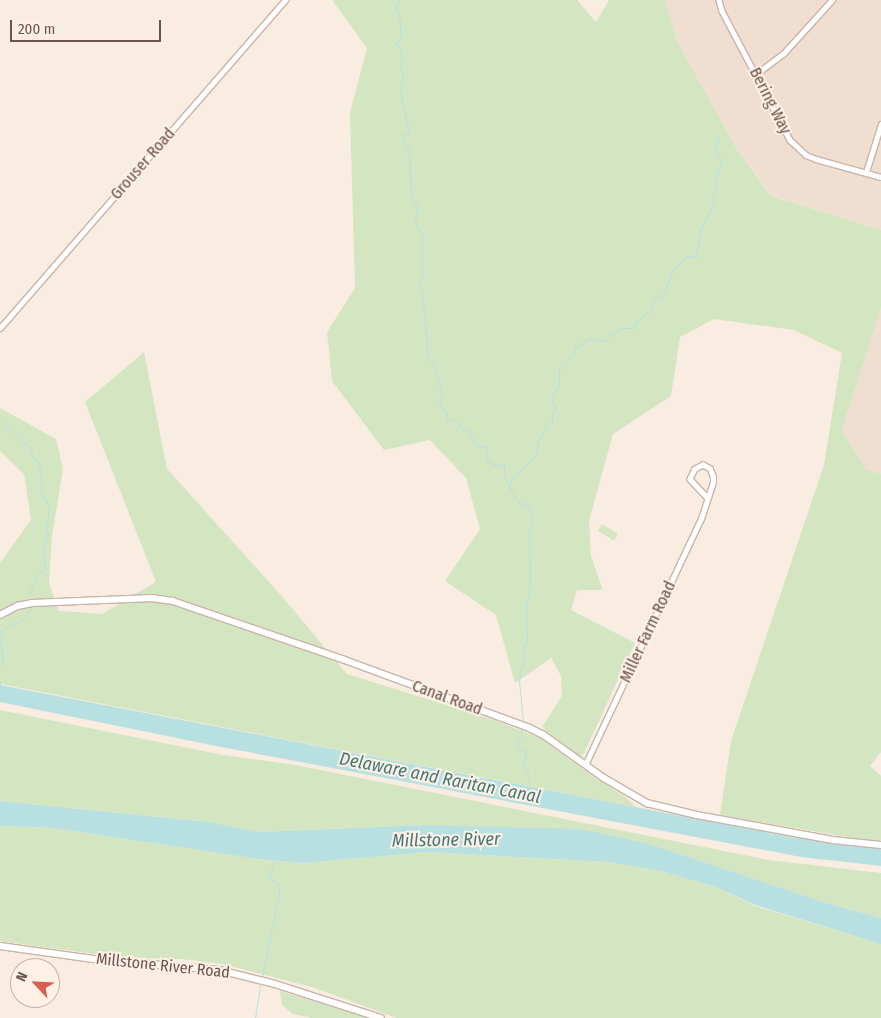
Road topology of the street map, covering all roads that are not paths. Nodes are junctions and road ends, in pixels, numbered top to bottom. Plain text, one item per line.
1 (285, 0) edge
2 (719, 0) edge
3 (832, 0) edge
4 (756, 74) junction
5 (881, 124) edge
6 (866, 172) junction
7 (881, 177) edge
8 (0, 328) edge
9 (708, 497) junction
10 (0, 615) edge
11 (585, 765) junction
12 (881, 845) edge
13 (0, 946) edge
14 (381, 1018) edge

1 - 8 street, Grouser Road
2 - 4 street, Bering Way
3 - 4 street
4 - 6 street, Bering Way
5 - 6 street
6 - 7 street, Bering Way
9 - 9 street, Miller Farm Road
9 - 11 street, Miller Farm Road
10 - 11 street, Canal Road
11 - 12 street, Canal Road
13 - 14 main road, Millstone River Road

